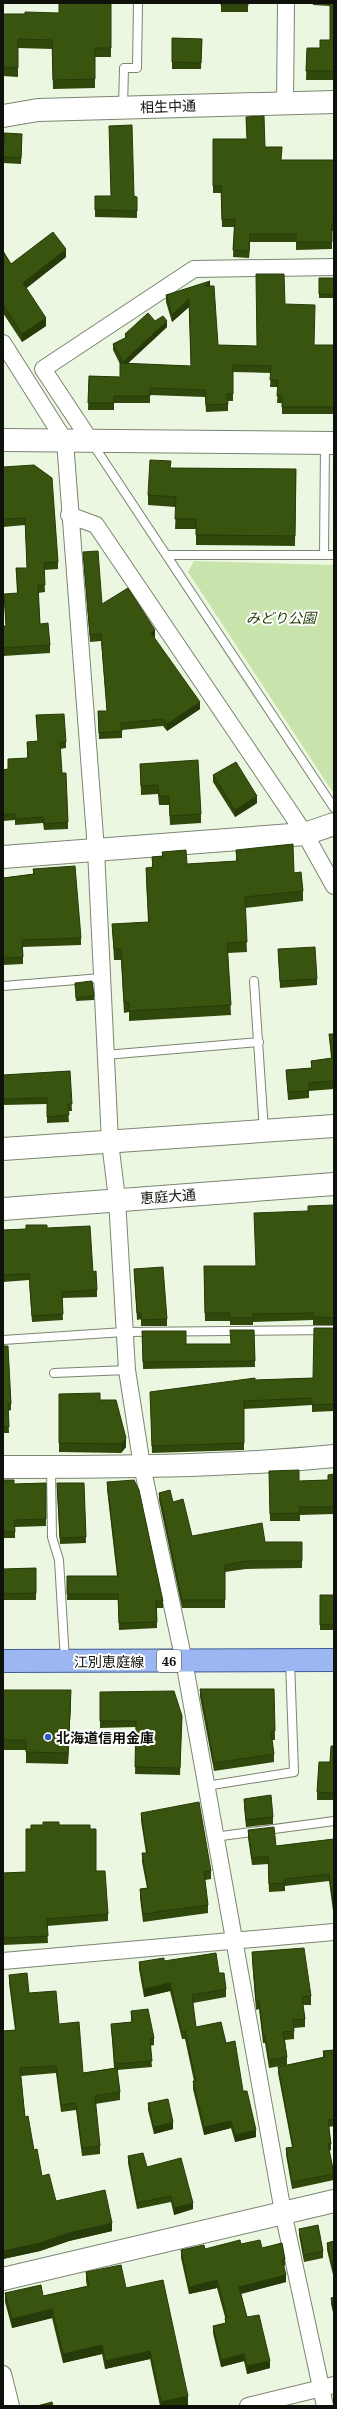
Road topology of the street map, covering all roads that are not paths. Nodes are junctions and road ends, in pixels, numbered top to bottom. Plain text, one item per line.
1 (138, 3) edge
2 (286, 3) edge
3 (334, 102) edge
4 (285, 103) junction
5 (123, 107) junction
6 (3, 116) edge
7 (334, 267) edge
8 (3, 343) edge
9 (3, 440) edge
10 (65, 440) junction
11 (90, 440) junction
12 (330, 443) edge
13 (69, 515) junction
14 (167, 555) junction
15 (324, 555) junction
16 (334, 555) edge
17 (334, 808) edge
18 (334, 824) edge
19 (305, 834) junction
20 (96, 850) junction
21 (3, 857) edge
22 (334, 886) edge
23 (101, 978) junction
24 (254, 981) dead end
25 (3, 986) edge
26 (259, 1042) junction
27 (105, 1056) junction
28 (334, 1126) edge
29 (264, 1131) junction
30 (110, 1142) junction
31 (3, 1150) edge
32 (334, 1184) edge
33 (117, 1199) junction
34 (3, 1209) edge
35 (334, 1330) edge
36 (124, 1332) junction
37 (3, 1340) edge
38 (127, 1370) junction
39 (54, 1373) dead end
40 (334, 1456) edge
41 (142, 1466) junction
42 (3, 1467) edge
43 (51, 1467) junction
44 (334, 1660) edge
45 (3, 1661) edge
46 (66, 1661) junction
47 (290, 1661) junction
48 (184, 1662) junction
49 (206, 1786) junction
50 (334, 1821) edge
51 (214, 1837) junction
52 (334, 1932) edge
53 (233, 1941) junction
54 (3, 1961) edge
55 (334, 2201) edge
56 (283, 2212) junction
57 (3, 2278) edge
58 (3, 2374) edge
59 (327, 2387) edge
60 (11, 2406) edge
61 (248, 2406) edge
62 (325, 2406) edge

1 - 5 lane
2 - 4 street
3 - 4 street, 相生中通
4 - 5 street, 相生中通
5 - 6 street, 相生中通
7 - 11 street
8 - 10 street
9 - 10 street
10 - 11 street
10 - 13 street
11 - 12 street
11 - 14 lane
12 - 15 lane
13 - 19 street
13 - 20 street
14 - 15 lane
14 - 17 lane
15 - 16 lane
18 - 19 street
19 - 20 street
19 - 22 street
20 - 21 street
20 - 23 street
23 - 25 lane
23 - 27 street
24 - 26 lane
26 - 27 lane
26 - 29 lane
27 - 30 street
28 - 29 street
29 - 30 street
30 - 31 street
30 - 33 street
32 - 33 street, 恵庭大通
33 - 34 street, 恵庭大通
33 - 36 street
35 - 36 lane
36 - 37 lane
36 - 38 street
38 - 39 lane
38 - 41 street
40 - 41 street
41 - 43 street
41 - 48 street
42 - 43 street
43 - 46 lane
44 - 47 main road, 江別恵庭線 / 46
45 - 46 main road, 江別恵庭線 / 46
46 - 48 main road, 江別恵庭線 / 46
47 - 48 main road, 江別恵庭線 / 46
47 - 49 lane
48 - 49 street
49 - 51 street
50 - 51 lane
51 - 53 street
52 - 53 street
53 - 54 street
53 - 56 street
55 - 56 street
56 - 57 street
56 - 59 street
58 - 60 street
59 - 61 street
59 - 62 street

